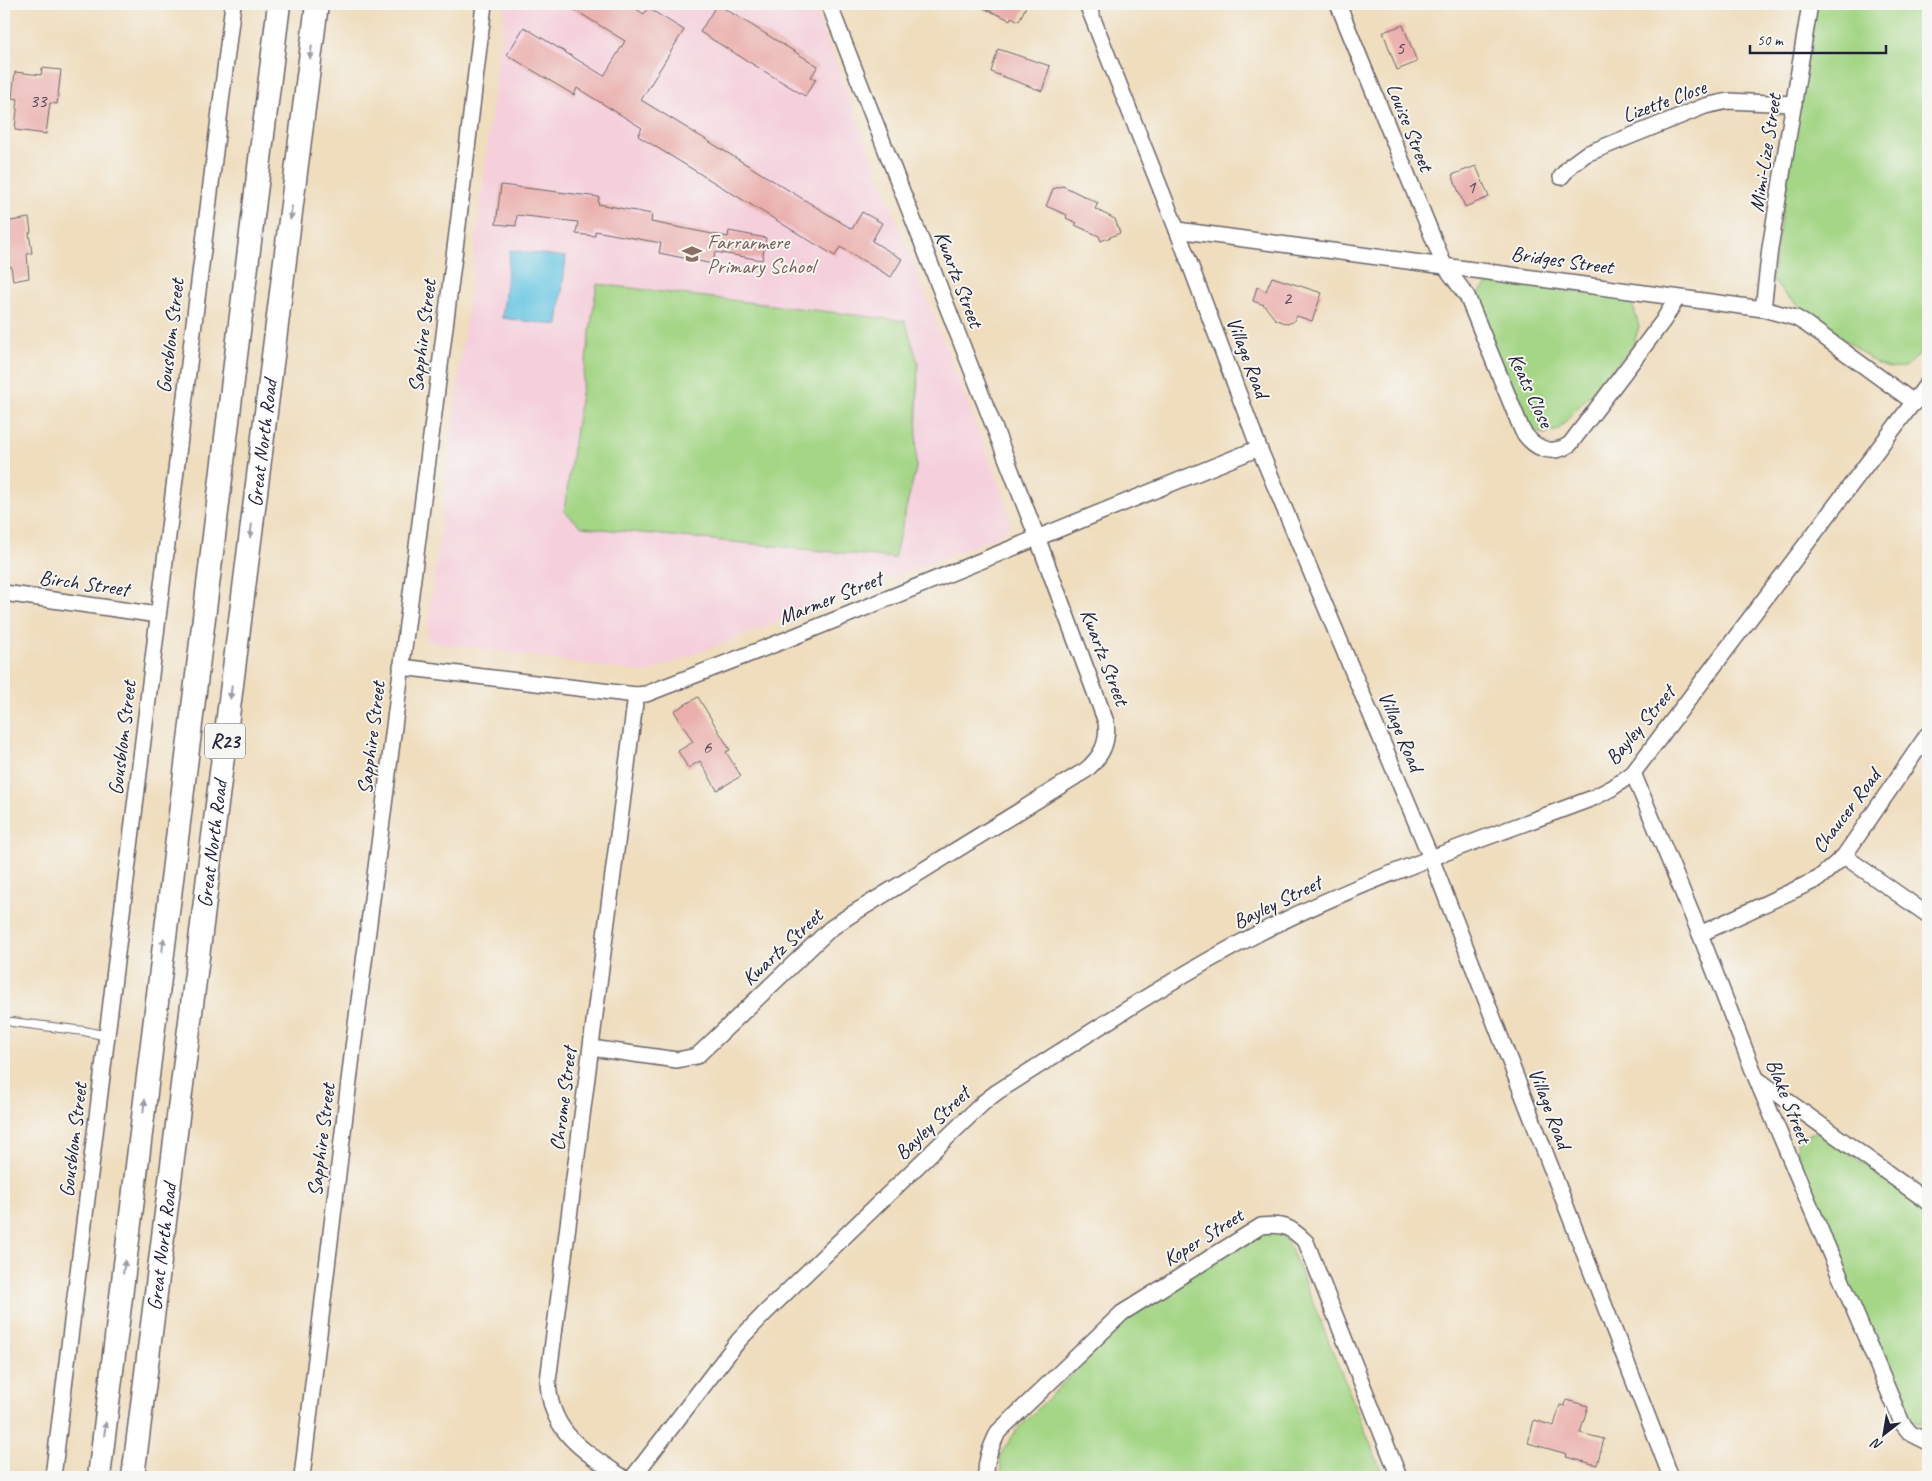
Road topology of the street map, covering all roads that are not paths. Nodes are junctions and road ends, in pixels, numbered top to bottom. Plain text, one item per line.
1 (233, 4) edge
2 (279, 4) edge
3 (317, 4) edge
4 (484, 4) edge
5 (829, 4) edge
6 (1087, 4) edge
7 (1338, 4) edge
8 (1810, 4) edge
9 (1794, 104) junction
10 (1561, 177) dead end
11 (1177, 230) junction
12 (1444, 265) junction
13 (1677, 298) junction
14 (1763, 309) junction
15 (1928, 383) edge
16 (1915, 402) junction
17 (1259, 448) junction
18 (1037, 538) junction
19 (4, 593) edge
20 (158, 615) junction
21 (401, 667) junction
22 (636, 695) junction
23 (1928, 734) edge
24 (1633, 773) junction
25 (1844, 856) junction
26 (1431, 858) junction
27 (1928, 915) edge
28 (1700, 934) junction
29 (12, 1022) dead end
30 (107, 1036) junction
31 (151, 1048) junction
32 (592, 1048) junction
33 (187, 1051) junction
34 (1756, 1078) junction
35 (1928, 1202) edge
36 (1923, 1440) edge
37 (54, 1477) edge
38 (99, 1477) edge
39 (133, 1477) edge
40 (302, 1477) edge
41 (622, 1477) edge
42 (633, 1477) edge
43 (986, 1477) edge
44 (1399, 1477) edge
45 (1671, 1477) edge

1 - 20 street, Gousblom Street
31 -> 2 main road, Great North Road / R23
3 -> 33 main road, Great North Road / R23
4 - 21 street, Sapphire Street
5 - 18 street, Kwartz Street
6 - 11 street, Village Road
7 - 12 street, Louise Street
8 - 9 street, Mimi-Lize Street
9 - 10 street, Lizette Close
9 - 14 street, Mimi-Lize Street
11 - 12 street, Bridges Street
11 - 17 street, Village Road
12 - 13 street, Bridges Street
12 - 13 street, Keats Close
13 - 14 street, Bridges Street
14 - 16 street, Bridges Street
15 - 16 street, Bayley Street
16 - 24 street, Bayley Street
17 - 18 street, Marmer Street
17 - 26 street, Village Road
18 - 22 street, Marmer Street
18 - 32 street, Kwartz Street
19 - 20 street, Birch Street
20 - 30 street, Gousblom Street
21 - 22 street, Marmer Street
21 - 40 street, Sapphire Street
22 - 32 street, Chrome Street
23 - 25 street, Chaucer Road
24 - 26 street, Bayley Street
24 - 28 street, Blake Street
25 - 27 street
25 - 28 street, Chaucer Road
26 - 42 street, Bayley Street
26 - 45 street, Village Road
28 - 34 street, Blake Street
29 - 30 lane
30 - 37 street, Gousblom Street
31 - 33 main road
38 -> 31 main road, Great North Road / R23
32 - 41 street, Chrome Street
33 - 39 main road, Great North Road / R23
34 - 35 street
34 - 36 street, Blake Street
43 - 44 street, Koper Street

